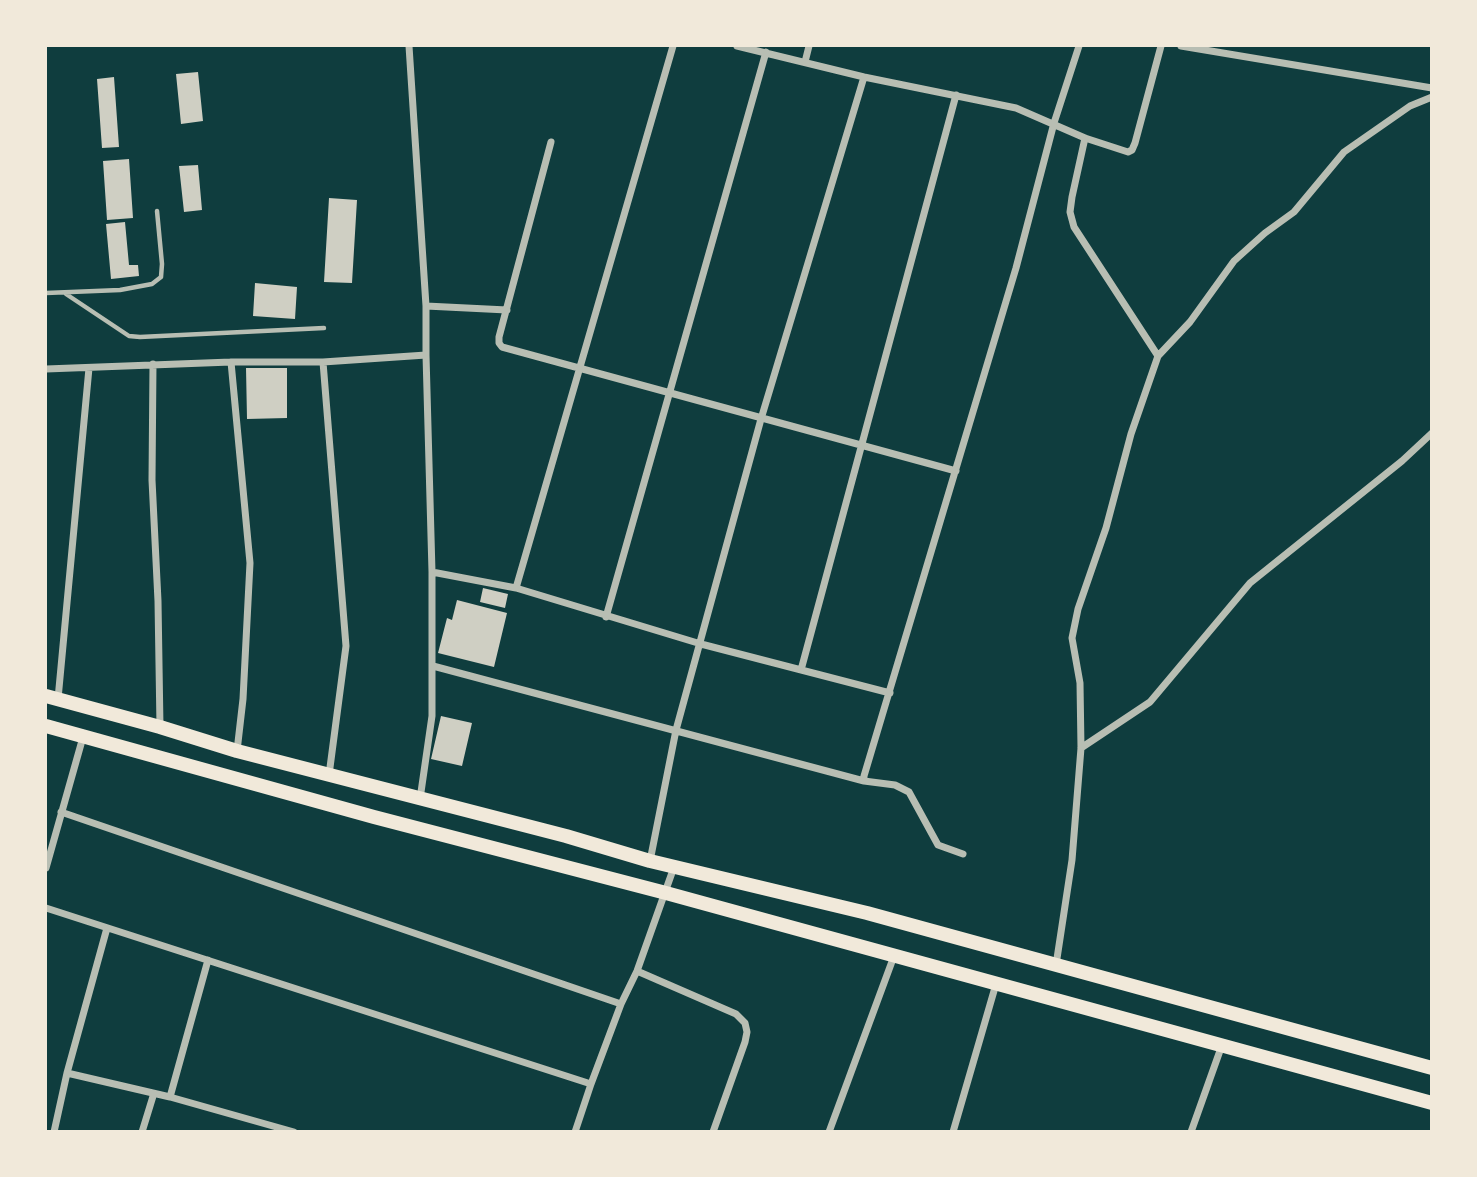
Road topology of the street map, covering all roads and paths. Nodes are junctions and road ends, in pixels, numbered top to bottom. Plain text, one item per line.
1 (409, 46) edge
2 (673, 46) edge
3 (737, 46) edge
4 (810, 46) edge
5 (1079, 46) edge
6 (1161, 46) edge
7 (1181, 46) edge
8 (766, 52) junction
9 (805, 62) junction
10 (864, 77) junction
11 (1432, 88) edge
12 (956, 95) junction
13 (1432, 97) edge
14 (1054, 123) junction
15 (1085, 138) junction
16 (551, 142) dead end
17 (158, 211) dead end
18 (46, 293) edge
19 (66, 294) junction
20 (426, 306) junction
21 (507, 310) junction
22 (324, 328) dead end
23 (426, 355) junction
24 (1158, 356) junction
25 (231, 362) junction
26 (323, 362) junction
27 (153, 364) junction
28 (89, 368) junction
29 (46, 369) edge
30 (578, 369) junction
31 (669, 393) junction
32 (761, 419) junction
33 (1432, 433) edge
34 (860, 445) junction
35 (956, 471) junction
36 (432, 572) junction
37 (516, 588) junction
38 (606, 617) junction
39 (701, 645) junction
40 (433, 666) junction
41 (801, 670) junction
42 (890, 693) junction
43 (52, 697) edge
44 (46, 726) edge
45 (160, 727) junction
46 (676, 730) junction
47 (83, 737) junction
48 (1081, 748) junction
49 (237, 751) junction
50 (329, 775) junction
51 (864, 781) junction
52 (420, 799) junction
53 (61, 813) junction
54 (963, 854) dead end
55 (650, 861) junction
56 (674, 867) junction
57 (46, 868) edge
58 (666, 893) junction
59 (46, 908) edge
60 (107, 928) junction
61 (894, 956) junction
62 (208, 960) junction
63 (1056, 965) junction
64 (637, 971) junction
65 (996, 984) junction
66 (621, 1004) junction
67 (1222, 1045) junction
68 (1432, 1068) edge
69 (67, 1073) junction
70 (591, 1084) junction
71 (154, 1093) junction
72 (170, 1097) junction
73 (1432, 1103) edge
74 (54, 1132) edge
75 (142, 1132) edge
76 (294, 1132) edge
77 (575, 1132) edge
78 (713, 1132) edge
79 (829, 1132) edge
80 (953, 1132) edge
81 (1191, 1132) edge

1 - 20 street
2 - 30 street
3 - 8 street
4 - 9 street
5 - 14 street
6 - 15 street
7 - 11 street
8 - 9 street
8 - 31 street
9 - 10 street
10 - 12 street
10 - 32 street
12 - 14 street
12 - 34 street
13 - 24 street
14 - 15 street
14 - 35 street
15 - 24 street
16 - 21 street
17 - 19 lane
18 - 19 lane
19 - 22 lane
20 - 21 street
20 - 23 street
21 - 30 street
23 - 26 street
23 - 36 street
24 - 48 street
25 - 26 street
25 - 27 street
25 - 49 street
26 - 50 street
27 - 28 street
27 - 45 street
28 - 29 street
28 - 43 street
30 - 31 street
30 - 37 street
31 - 32 street
31 - 38 street
32 - 34 street
32 - 39 street
33 - 48 street
34 - 35 street
34 - 41 street
35 - 42 street
36 - 37 street
36 - 40 street
37 - 38 street
38 - 39 street
39 - 41 street
39 - 46 street
40 - 46 street
40 - 52 street
41 - 42 street
42 - 51 street
43 - 45 highway
44 - 47 highway
45 - 49 highway
46 - 51 street
46 - 55 street
47 - 53 street
47 - 58 highway
48 - 63 street
49 - 50 highway
50 - 52 highway
51 - 54 street
52 - 55 highway
53 - 57 street
53 - 66 street
55 - 56 highway
56 - 58 street
56 - 63 highway
58 - 61 highway
58 - 64 street
59 - 60 street
60 - 62 street
60 - 69 street
61 - 65 highway
61 - 79 street
62 - 70 street
62 - 72 street
63 - 68 highway
64 - 66 street
64 - 78 street
65 - 67 highway
65 - 80 street
66 - 70 street
67 - 73 highway
67 - 81 street
69 - 71 street
69 - 74 street
70 - 77 street
71 - 72 street
71 - 75 street
72 - 76 street

